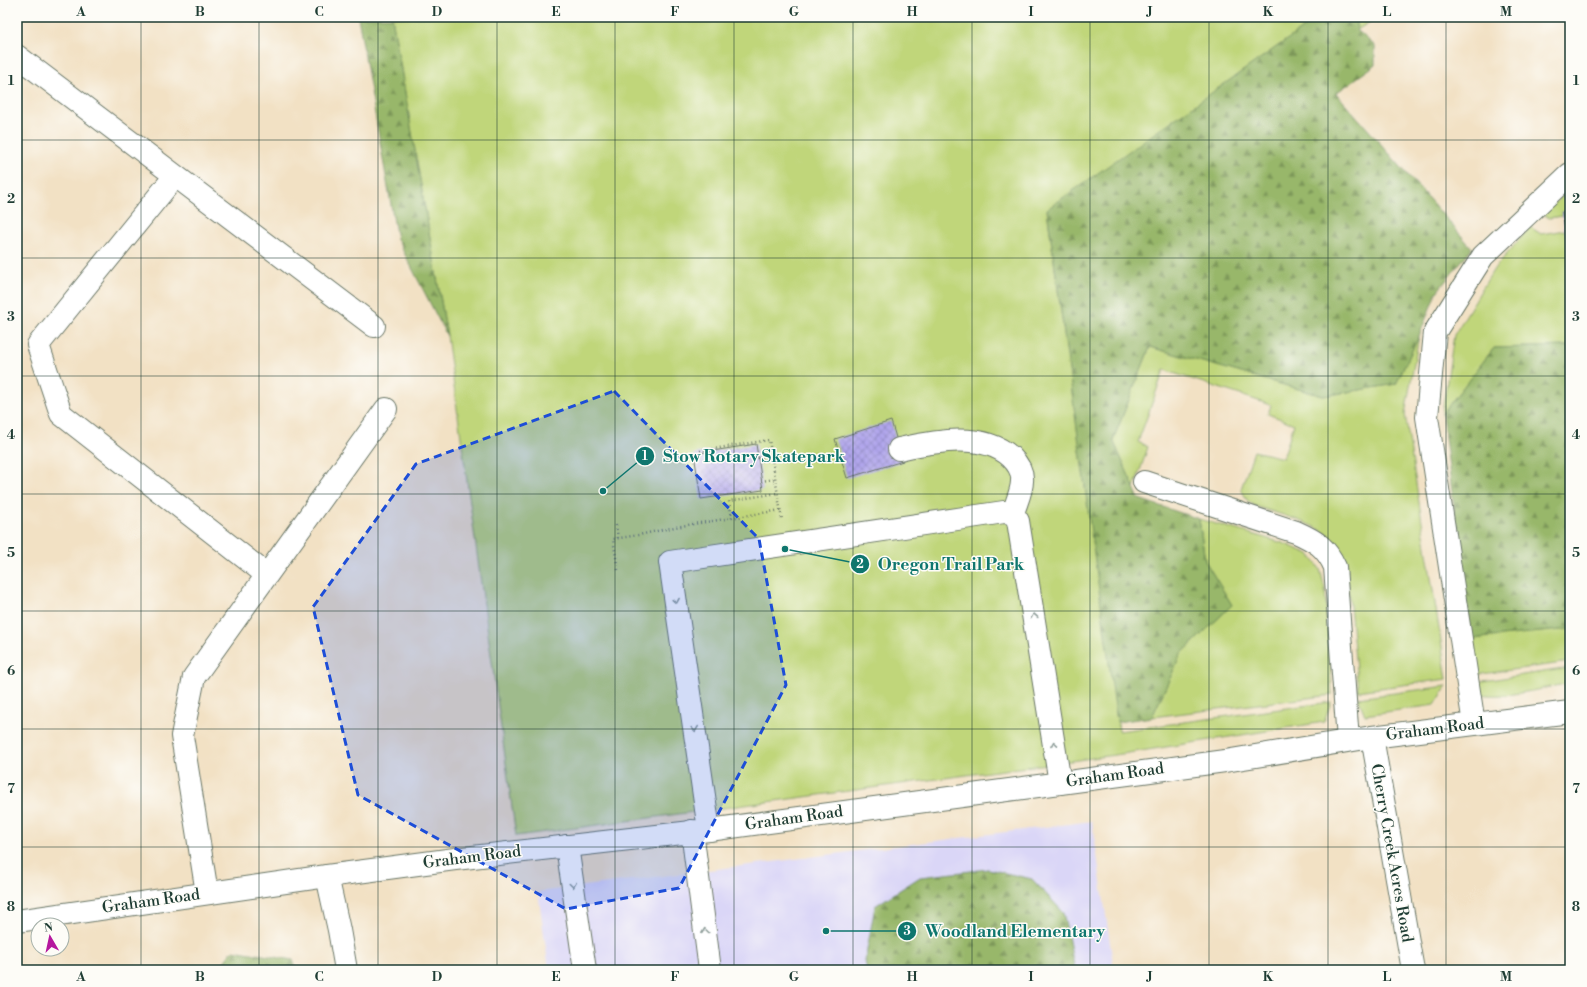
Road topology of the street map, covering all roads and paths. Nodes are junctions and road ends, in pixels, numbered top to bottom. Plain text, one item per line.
1 (17, 56) edge
2 (1570, 174) edge
3 (175, 176) junction
4 (374, 326) dead end
5 (386, 409) dead end
6 (899, 449) dead end
7 (700, 451) dead end
8 (771, 457) junction
9 (758, 459) dead end
10 (775, 479) junction
11 (761, 481) dead end
12 (1144, 482) dead end
13 (778, 493) junction
14 (781, 510) junction
15 (1013, 513) junction
16 (732, 518) junction
17 (616, 525) dead end
18 (618, 538) junction
19 (786, 545) junction
20 (618, 570) dead end
21 (267, 575) junction
22 (1570, 712) edge
23 (1474, 724) junction
24 (1372, 737) junction
25 (1348, 740) junction
26 (1060, 782) junction
27 (701, 830) junction
28 (567, 846) junction
29 (327, 876) junction
30 (207, 893) junction
31 (17, 921) edge
32 (346, 970) edge
33 (585, 970) edge
34 (710, 970) edge
35 (1413, 970) edge

1 - 3 main road
2 - 23 main road
3 - 4 main road
3 - 21 main road
5 - 21 main road
6 - 15 main road
7 - 8 path
8 - 9 path
8 - 10 path
10 - 11 path
10 - 13 path
12 - 25 main road
13 - 14 path
13 - 16 path
14 - 16 path
14 - 19 path
15 - 19 main road
26 -> 15 main road
16 - 18 path
17 - 18 path
18 - 20 path
19 -> 27 main road
21 - 30 main road
22 - 23 main road, Graham Road
23 - 24 main road, Graham Road
24 - 25 main road, Graham Road
24 - 35 main road, Cherry Creek Acres Road
25 - 26 main road, Graham Road
26 - 27 main road, Graham Road
27 - 28 main road, Graham Road
34 -> 27 main road
28 - 29 main road, Graham Road
28 -> 33 main road
29 - 30 main road, Graham Road
29 - 32 main road
30 - 31 main road, Graham Road

